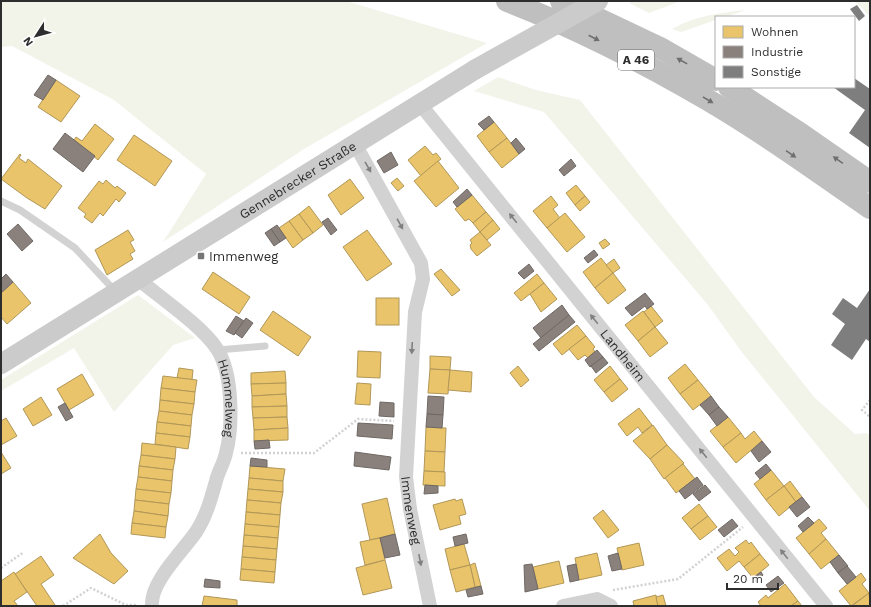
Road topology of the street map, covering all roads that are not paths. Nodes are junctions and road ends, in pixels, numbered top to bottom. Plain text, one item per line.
1 (506, 1) edge
2 (561, 1) edge
3 (598, 1) edge
4 (715, 79) edge
5 (731, 88) edge
6 (420, 104) junction
7 (355, 144) junction
8 (870, 182) edge
9 (1, 201) edge
10 (870, 208) edge
11 (138, 279) junction
12 (117, 292) junction
13 (265, 346) dead end
14 (218, 350) junction
15 (1, 364) edge
16 (609, 604) edge
17 (147, 605) edge
18 (430, 606) edge
19 (563, 606) edge
20 (826, 606) edge

1 -> 10 highway, A 46
4 -> 2 highway, A 46
3 - 6 main road, Gennebrecker Straße, bridge
8 -> 5 highway
6 - 7 main road, Gennebrecker Straße
20 -> 6 street, Landheim
7 - 11 main road, Gennebrecker Straße
7 -> 18 street, Immenweg
9 - 12 lane
11 - 12 main road, Gennebrecker Straße
11 - 14 street, Hummelweg
12 - 15 main road, Gennebrecker Straße
13 - 14 lane
14 - 17 street, Hummelweg
16 - 19 street

